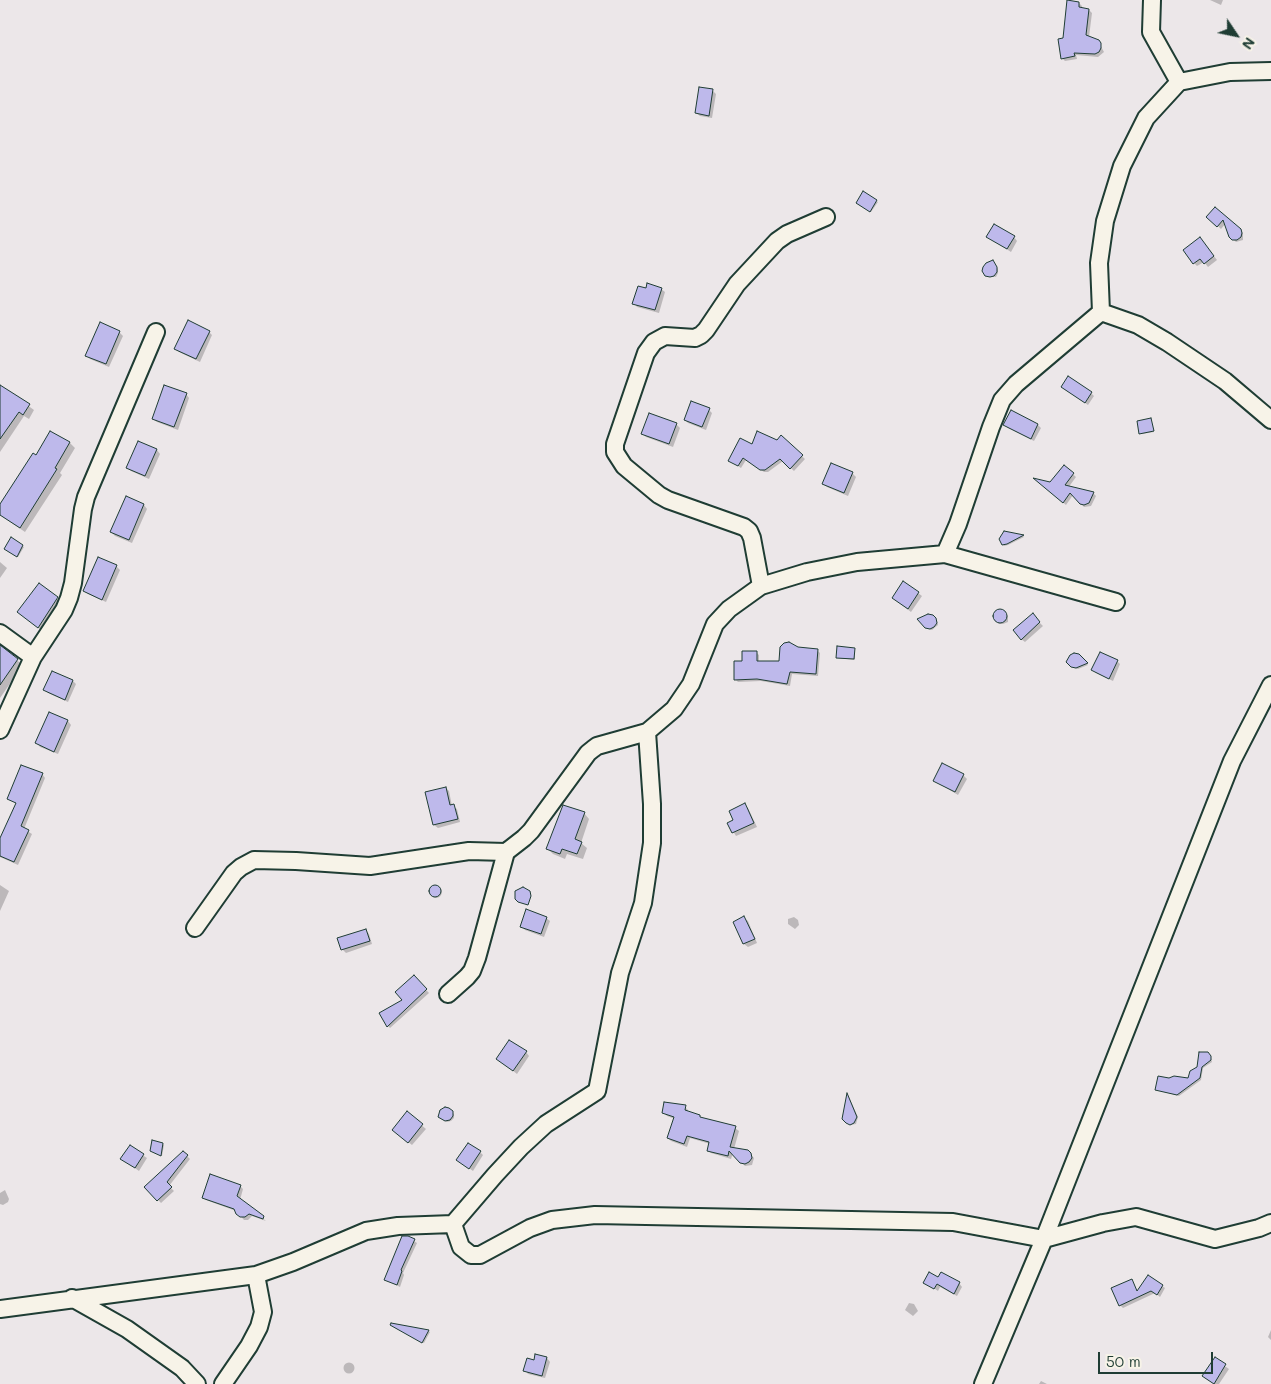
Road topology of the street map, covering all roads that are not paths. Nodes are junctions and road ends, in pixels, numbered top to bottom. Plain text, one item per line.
1 (1152, 0) edge
2 (1271, 71) edge
3 (1179, 82) junction
4 (826, 216) dead end
5 (1101, 312) junction
6 (156, 332) dead end
7 (1271, 420) edge
8 (945, 554) junction
9 (761, 586) junction
10 (1116, 602) dead end
11 (0, 633) edge
12 (33, 657) junction
13 (1271, 685) edge
14 (0, 730) edge
15 (647, 732) junction
16 (506, 852) junction
17 (195, 928) dead end
18 (448, 994) dead end
19 (1271, 1223) edge
20 (453, 1224) junction
21 (1044, 1239) junction
22 (256, 1275) junction
23 (72, 1298) junction
24 (0, 1309) edge
25 (197, 1384) edge
26 (223, 1384) edge
27 (983, 1384) edge

1 - 3 street
2 - 3 street
3 - 5 street
4 - 9 street
5 - 7 street
5 - 8 street
6 - 12 street
8 - 9 street
8 - 10 street
9 - 15 street
11 - 12 street
12 - 14 street
13 - 21 street
15 - 16 street
15 - 20 street
16 - 17 street
16 - 18 street
19 - 21 street
20 - 21 street
20 - 22 street
21 - 27 street
22 - 23 street
22 - 26 street
23 - 24 street
23 - 25 street

